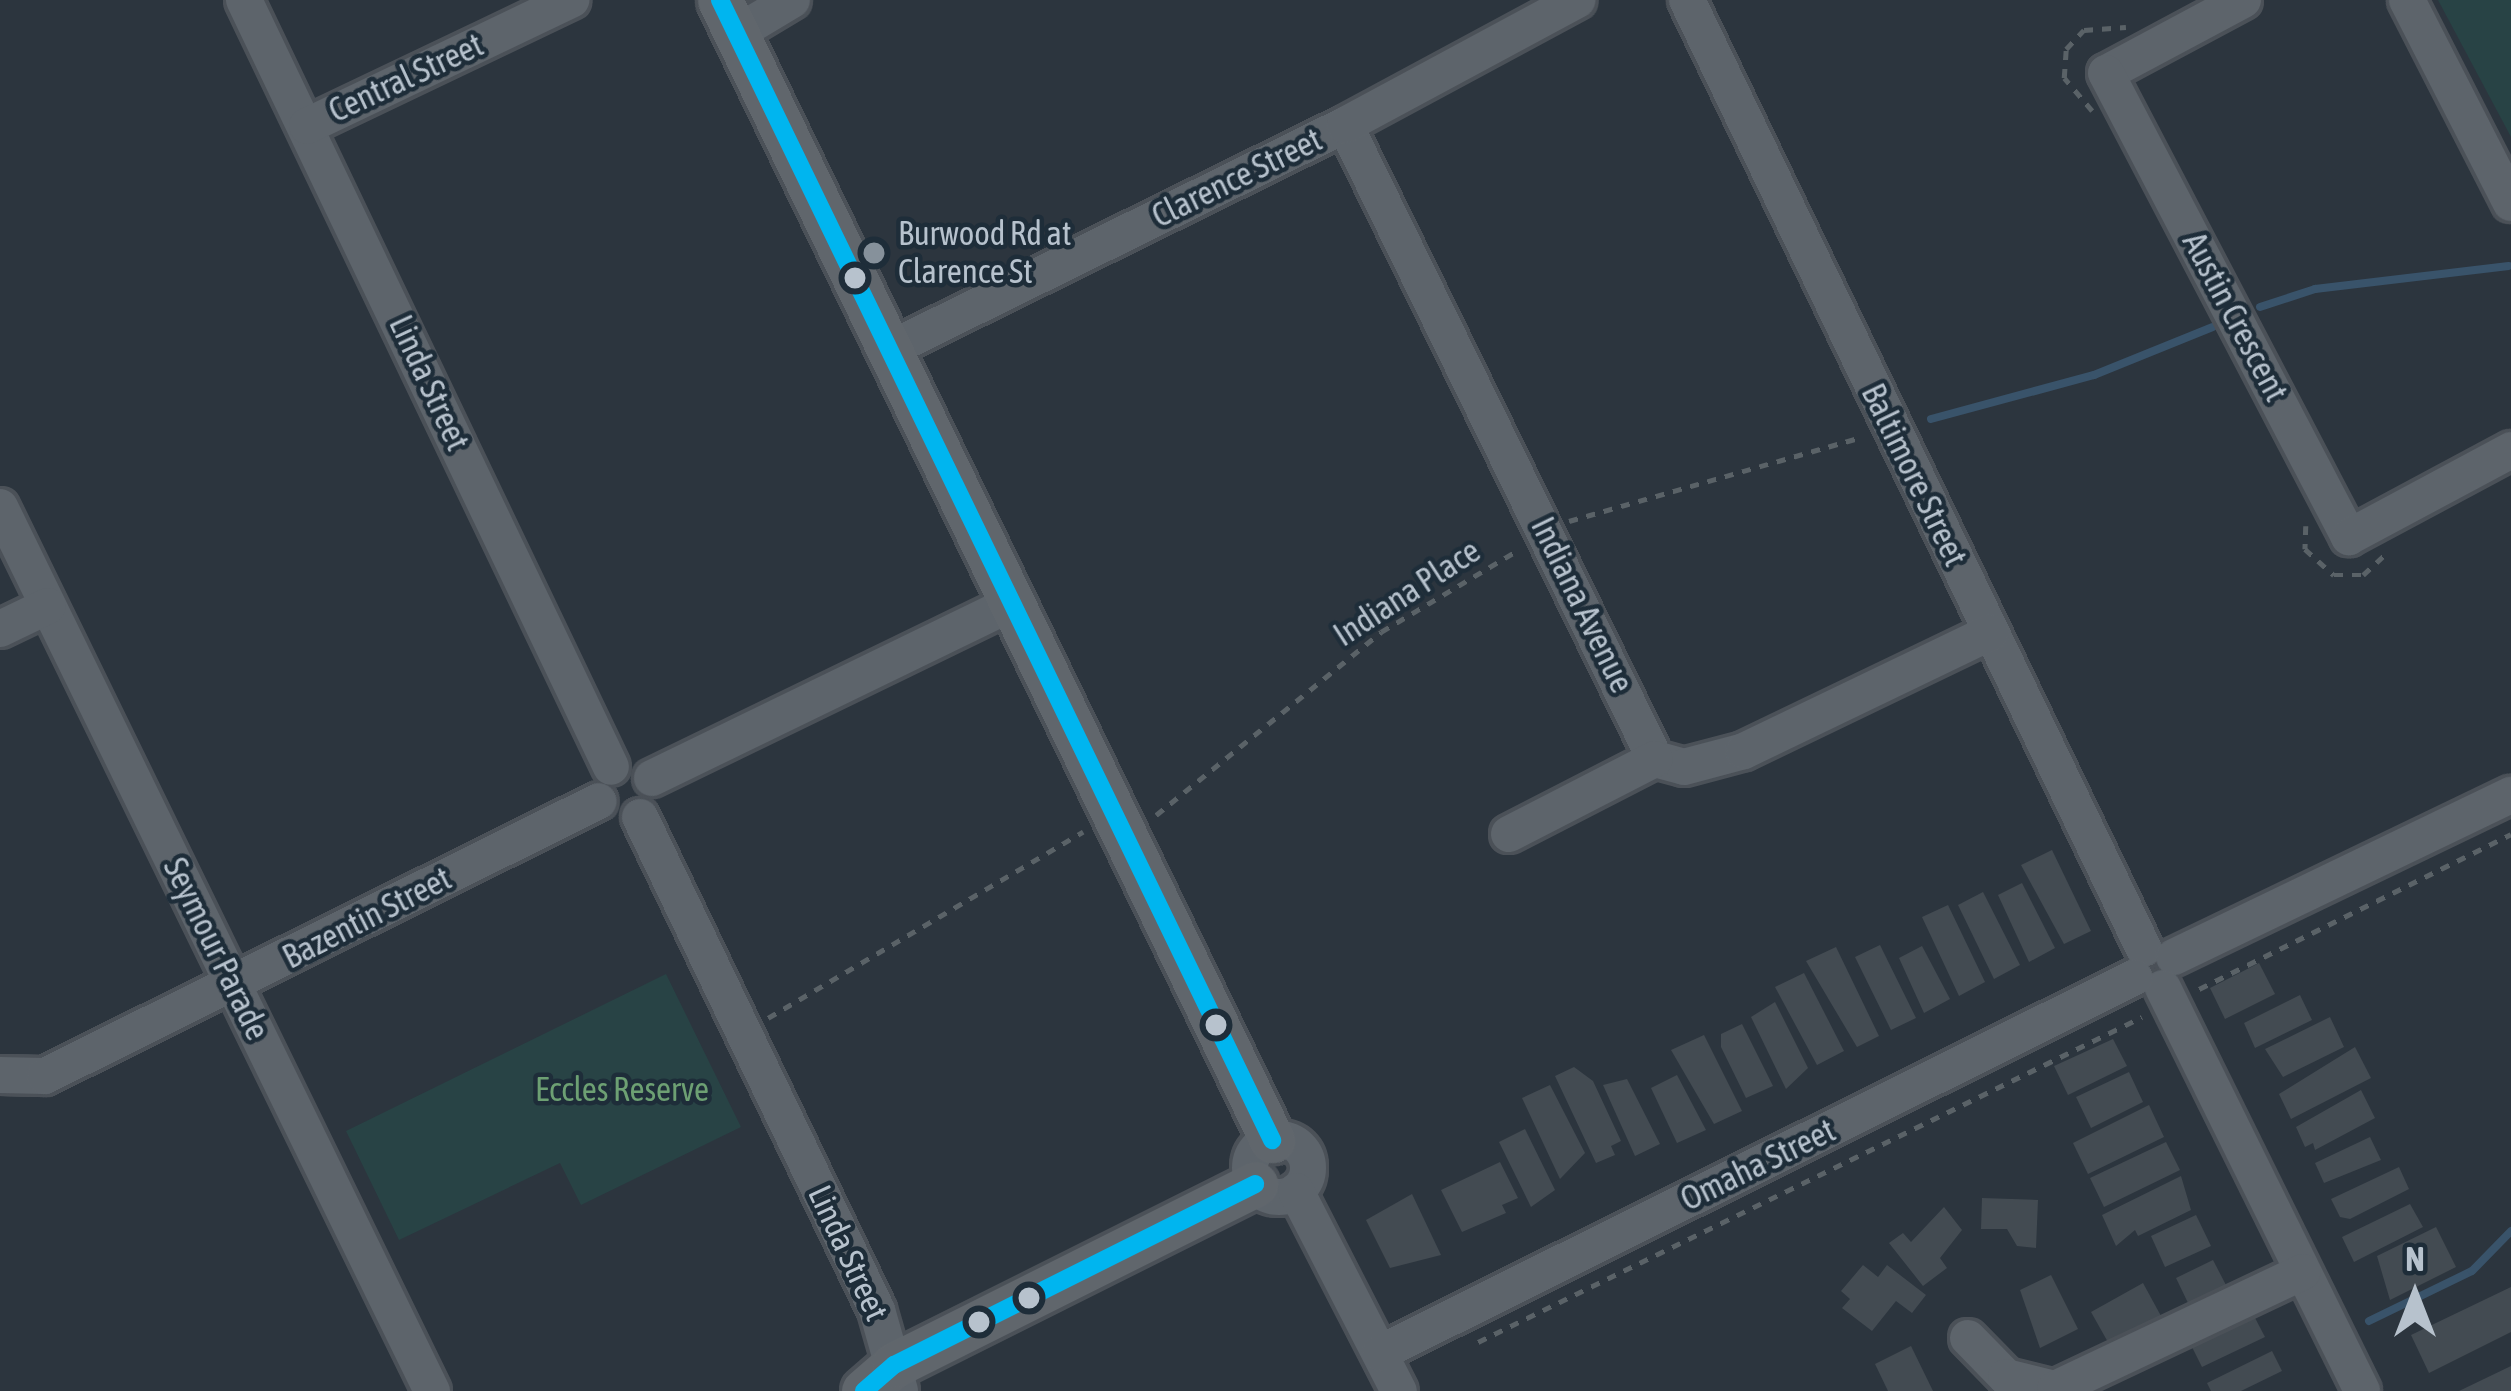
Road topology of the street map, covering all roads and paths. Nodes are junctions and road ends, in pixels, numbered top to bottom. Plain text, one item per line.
1 (244, 0) edge
2 (571, 0) edge
3 (792, 0) edge
4 (1577, 0) edge
5 (1687, 0) edge
6 (2243, 0) edge
7 (2407, 0) edge
8 (729, 16) edge
9 (1345, 125) junction
10 (307, 126) junction
11 (2511, 203) edge
12 (892, 348) junction
13 (1858, 438) dead end
14 (2511, 450) edge
15 (0, 507) edge
16 (1548, 532) junction
17 (1015, 602) junction
18 (48, 606) junction
19 (0, 629) edge
20 (1991, 632) junction
21 (1655, 759) junction
22 (652, 778) junction
23 (605, 784) junction
24 (2511, 795) edge
25 (1156, 815) dead end
26 (640, 817) junction
27 (1088, 830) dead end
28 (1509, 834) dead end
29 (2511, 834) edge
30 (2160, 979) junction
31 (235, 985) junction
32 (741, 1034) junction
33 (0, 1075) edge
34 (1272, 1140) junction
35 (1275, 1187) junction
36 (2303, 1272) junction
37 (1969, 1338) dead end
38 (1467, 1347) dead end
39 (1380, 1353) junction
40 (886, 1382) edge
41 (432, 1391) edge
42 (1399, 1391) edge
43 (2362, 1391) edge

1 - 10 street, Linda Street
2 - 10 street, Central Street
3 - 8 street
4 - 9 street, Clarence Street
5 - 20 street, Baltimore Street
6 - 14 street, Austin Crescent
7 - 11 street
8 - 12 main road
9 - 12 street, Clarence Street
9 - 16 street, Indiana Avenue
10 - 23 street, Linda Street
12 - 17 main road
13 - 16 path, Indiana Place
15 - 18 street, Seymour Parade
16 - 21 street, Indiana Avenue
16 - 25 path, Indiana Place
17 - 22 street
17 - 34 main road
18 - 19 street
18 - 31 street, Seymour Parade
20 - 21 street
20 - 30 street, Baltimore Street
21 - 28 street
22 - 23 street
22 - 26 street
23 - 26 street
23 - 31 street, Bazentin Street
24 - 30 street, Omaha Street
26 - 32 street, Linda Street
27 - 32 path
29 - 30 path
30 - 36 street, Baltimore Street
30 - 38 path
30 - 39 street, Omaha Street
31 - 33 street, Bazentin Street
31 - 41 street, Seymour Parade
32 - 40 street, Linda Street
34 - 35 street
34 - 35 street
35 - 39 street
35 - 40 main road
36 - 37 street
36 - 43 street, Baltimore Street
39 - 42 street

